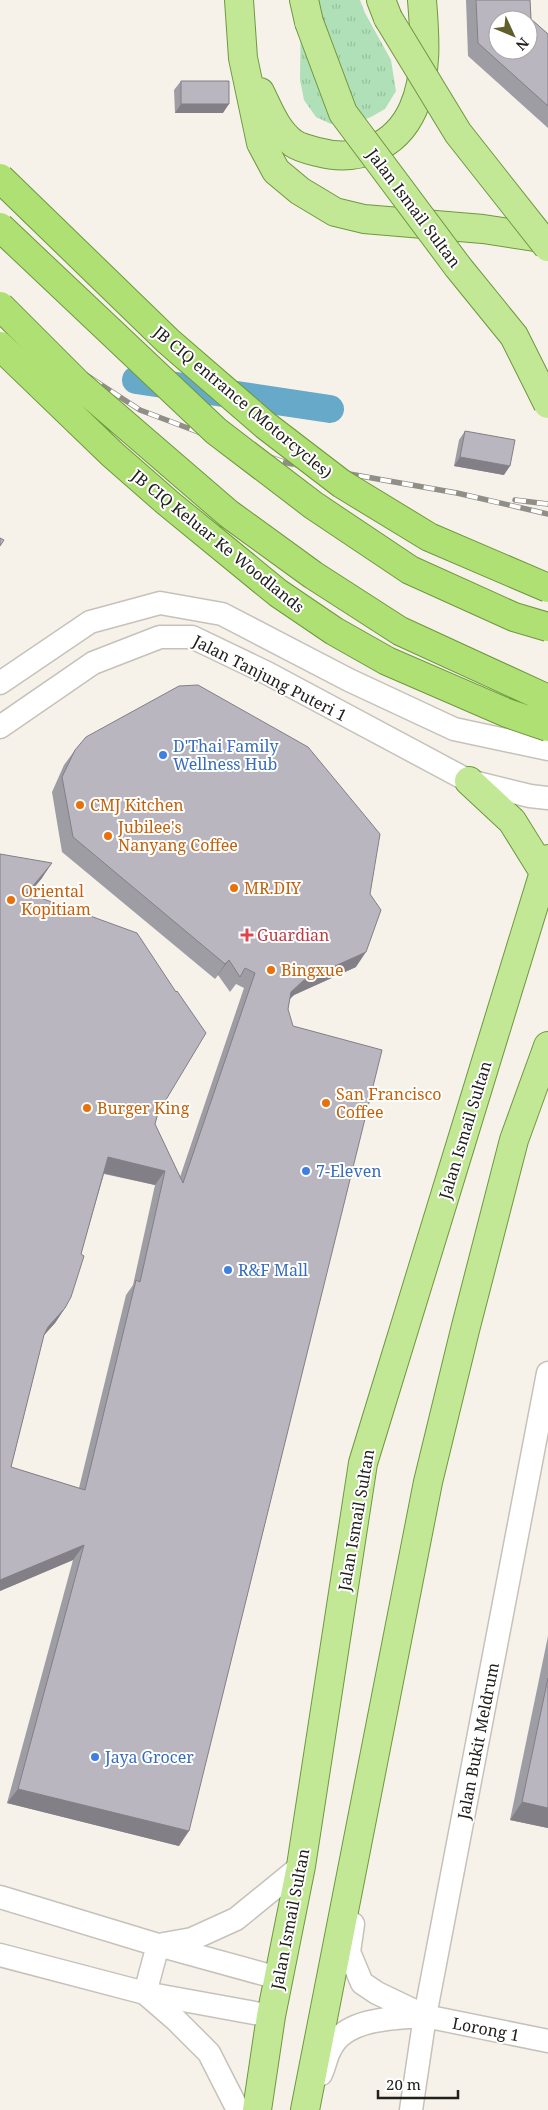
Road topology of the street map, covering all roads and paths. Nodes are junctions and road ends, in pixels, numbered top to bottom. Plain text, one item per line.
1 (239, 0) edge
2 (422, 0) edge
3 (384, 9) edge
4 (306, 11) edge
5 (243, 58) junction
6 (0, 178) edge
7 (0, 227) edge
8 (548, 239) edge
9 (548, 247) edge
10 (0, 306) edge
11 (0, 346) edge
12 (548, 404) edge
13 (548, 588) edge
14 (548, 627) edge
15 (0, 683) edge
16 (548, 699) edge
17 (548, 711) edge
18 (0, 727) edge
19 (548, 727) edge
20 (487, 736) junction
21 (548, 749) edge
22 (469, 781) junction
23 (548, 798) edge
24 (546, 866) edge
25 (548, 1046) edge
26 (548, 1373) edge
27 (301, 1866) junction
28 (347, 1896) junction
29 (0, 1897) edge
30 (158, 1945) junction
31 (0, 1955) edge
32 (278, 1978) junction
33 (145, 1993) junction
34 (271, 2016) junction
35 (425, 2016) junction
36 (548, 2041) edge
37 (306, 2102) edge
38 (238, 2110) edge
39 (258, 2110) edge
40 (411, 2110) edge

1 - 5 main road
2 - 5 main road
3 - 9 main road, bridge
4 - 12 main road, Jalan Ismail Sultan, bridge
5 - 8 main road
6 - 13 highway, JB CIQ entrance (Motorcycles), bridge
7 - 14 highway, bridge
10 - 16 highway, bridge
11 - 19 highway, JB CIQ Keluar Ke Woodlands, bridge
15 - 20 street, Jalan Tanjung Puteri 1
17 - 20 street
18 - 22 street, Jalan Tanjung Puteri 1
20 - 21 street, Jalan Tanjung Puteri 1
22 - 23 street, Jalan Tanjung Puteri 1
22 - 24 main road
24 - 27 main road, Jalan Ismail Sultan
25 - 28 main road
26 - 35 street, Jalan Bukit Meldrum
27 - 30 street
27 - 32 main road, Jalan Ismail Sultan
28 - 35 street, Lorong 1
28 - 37 main road
29 - 30 street
30 - 32 street
30 - 33 street
31 - 33 street
32 - 34 main road, Jalan Ismail Sultan
33 - 34 street
33 - 38 street
34 - 39 main road, Jalan Ismail Sultan
35 - 36 street, Lorong 1
35 - 37 street, Lorong 1
35 - 40 street, Jalan Bukit Meldrum

